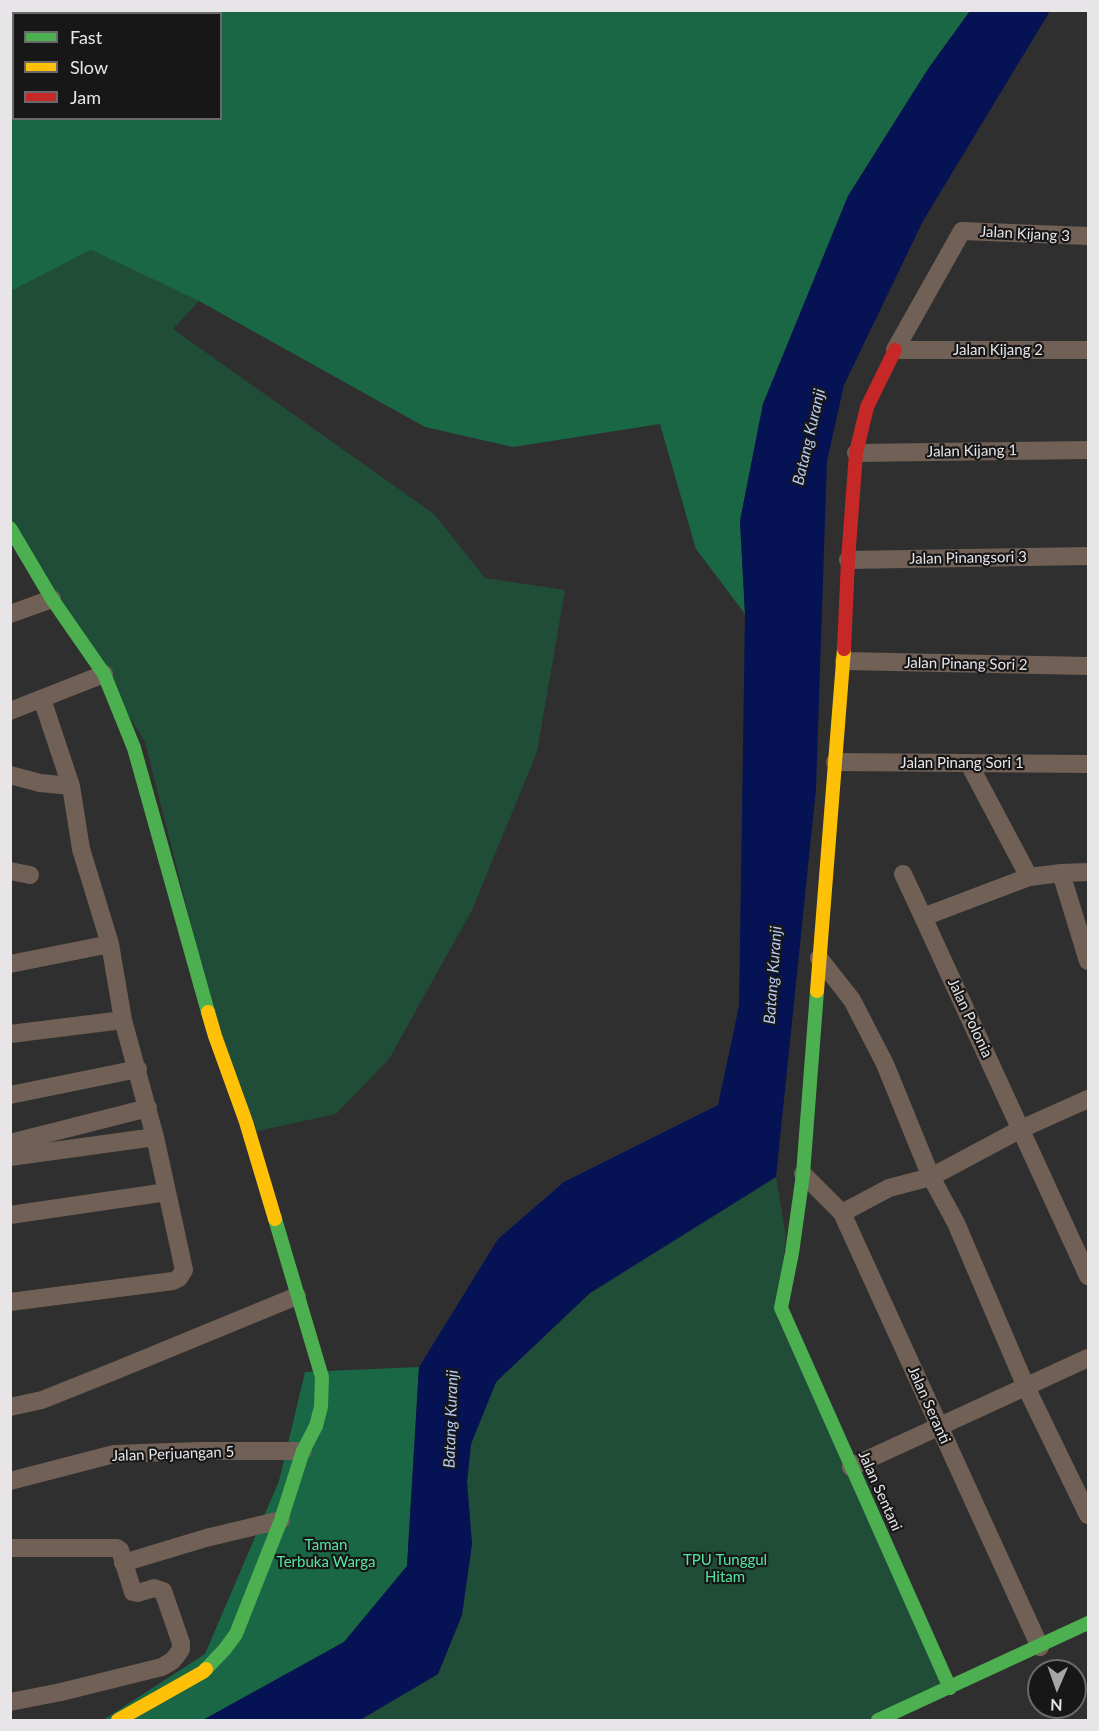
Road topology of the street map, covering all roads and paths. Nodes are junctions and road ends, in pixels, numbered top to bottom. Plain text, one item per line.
1 (1089, 237) edge
2 (901, 350) junction
3 (1089, 350) edge
4 (1089, 450) edge
5 (856, 453) junction
6 (10, 528) edge
7 (1089, 556) edge
8 (848, 560) junction
9 (52, 599) junction
10 (10, 614) edge
11 (844, 661) junction
12 (1089, 666) edge
13 (104, 674) junction
14 (42, 699) junction
15 (10, 711) edge
16 (836, 762) junction
17 (969, 764) junction
18 (1089, 764) edge
19 (10, 775) edge
20 (71, 786) junction
21 (10, 871) edge
22 (1089, 872) edge
23 (1061, 873) junction
24 (903, 874) dead end
25 (30, 875) dead end
26 (1029, 877) junction
27 (923, 917) junction
28 (110, 945) junction
29 (819, 958) junction
30 (1089, 961) edge
31 (10, 964) edge
32 (123, 1020) junction
33 (10, 1034) edge
34 (138, 1069) junction
35 (10, 1095) edge
36 (1089, 1099) edge
37 (148, 1108) junction
38 (1021, 1129) junction
39 (155, 1137) junction
40 (10, 1143) edge
41 (10, 1157) edge
42 (803, 1174) junction
43 (931, 1177) junction
44 (167, 1192) junction
45 (842, 1213) junction
46 (10, 1215) edge
47 (1089, 1276) edge
48 (297, 1296) junction
49 (10, 1302) edge
50 (1089, 1358) edge
51 (1026, 1387) junction
52 (10, 1407) edge
53 (939, 1425) junction
54 (303, 1451) junction
55 (851, 1467) junction
56 (10, 1481) edge
57 (1089, 1515) edge
58 (281, 1520) junction
59 (10, 1548) edge
60 (123, 1563) junction
61 (1089, 1623) edge
62 (1040, 1647) junction
63 (950, 1688) junction
64 (10, 1702) edge
65 (118, 1720) edge
66 (878, 1720) edge

1 - 2 street, Jalan Kijang 3
2 - 3 street, Jalan Kijang 2
2 - 5 street
4 - 5 street, Jalan Kijang 1
5 - 8 street
6 - 9 street
7 - 8 street, Jalan Pinangsori 3
8 - 11 street
9 - 10 street
9 - 13 street
11 - 12 street, Jalan Pinang Sori 2
11 - 16 street
13 - 14 street
13 - 48 street
14 - 15 street
14 - 20 street
16 - 17 street, Jalan Pinang Sori 1
16 - 29 street
17 - 18 street, Jalan Pinang Sori 1
17 - 26 street
19 - 20 street
20 - 28 street
21 - 25 street
22 - 23 street
23 - 26 street
23 - 30 street
24 - 27 street, Jalan Polonia
26 - 27 street
27 - 38 street, Jalan Polonia
28 - 31 street
28 - 32 street
29 - 42 street
29 - 43 street
32 - 33 street
32 - 34 street
34 - 35 street
34 - 37 street
36 - 38 street
37 - 39 street
37 - 40 street
38 - 43 street
38 - 47 street, Jalan Polonia
39 - 41 street
39 - 44 street
42 - 45 street, Jalan Seranti
42 - 55 street, Jalan Sentani
43 - 45 street
43 - 51 street
44 - 46 street
44 - 49 street
45 - 53 street, Jalan Seranti
48 - 52 street
48 - 54 street
50 - 51 street
51 - 53 street
51 - 57 street
53 - 55 street
53 - 62 street, Jalan Seranti
54 - 56 street, Jalan Perjuangan 5
54 - 58 street
55 - 63 street, Jalan Sentani
58 - 60 street
58 - 65 street
59 - 60 street
60 - 64 street
61 - 62 street
62 - 63 street
63 - 66 street

